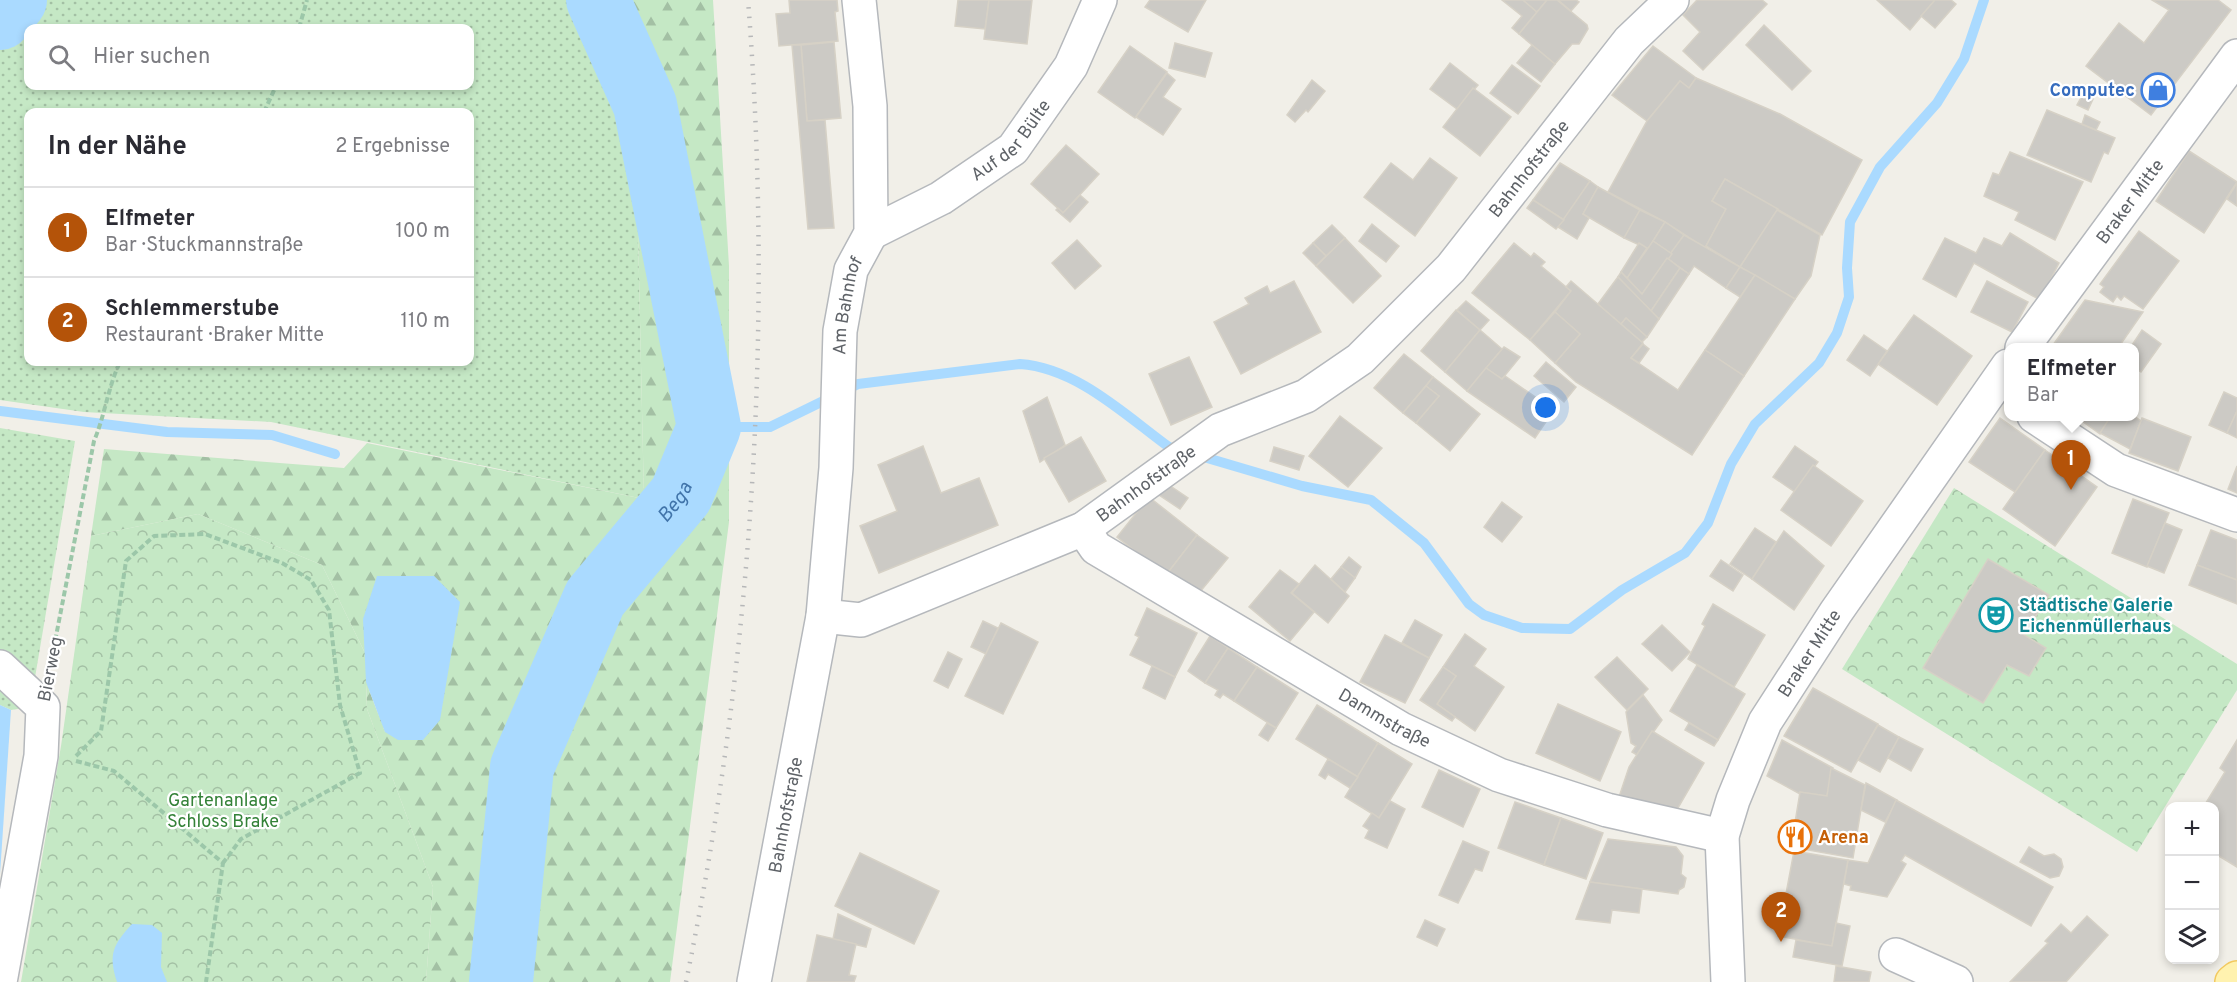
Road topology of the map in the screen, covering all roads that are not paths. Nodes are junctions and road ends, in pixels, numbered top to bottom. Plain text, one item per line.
1 (859, 0) edge
2 (1100, 0) edge
3 (1672, 0) edge
4 (2237, 56) edge
5 (871, 233) junction
6 (2026, 343) edge
7 (2002, 385) edge
8 (2040, 421) edge
9 (2237, 515) edge
10 (1083, 529) junction
11 (823, 616) junction
12 (0, 667) edge
13 (1722, 836) junction
14 (1896, 955) dead end
15 (2237, 978) edge
16 (0, 982) edge
17 (754, 982) edge
18 (1728, 982) edge
19 (1956, 982) edge
20 (2232, 982) edge

1 - 5 street, Am Bahnhof
2 - 5 street, Auf der Bülte
3 - 10 street, Bahnhofstraße
4 - 6 street, Braker Mitte
5 - 11 street, Am Bahnhof
7 - 13 street, Braker Mitte
8 - 9 street
10 - 11 street, Bahnhofstraße
10 - 13 street, Dammstraße
11 - 17 street, Bahnhofstraße
12 - 16 street, Bierweg
13 - 18 street, Braker Mitte
14 - 19 street
15 - 20 main road

